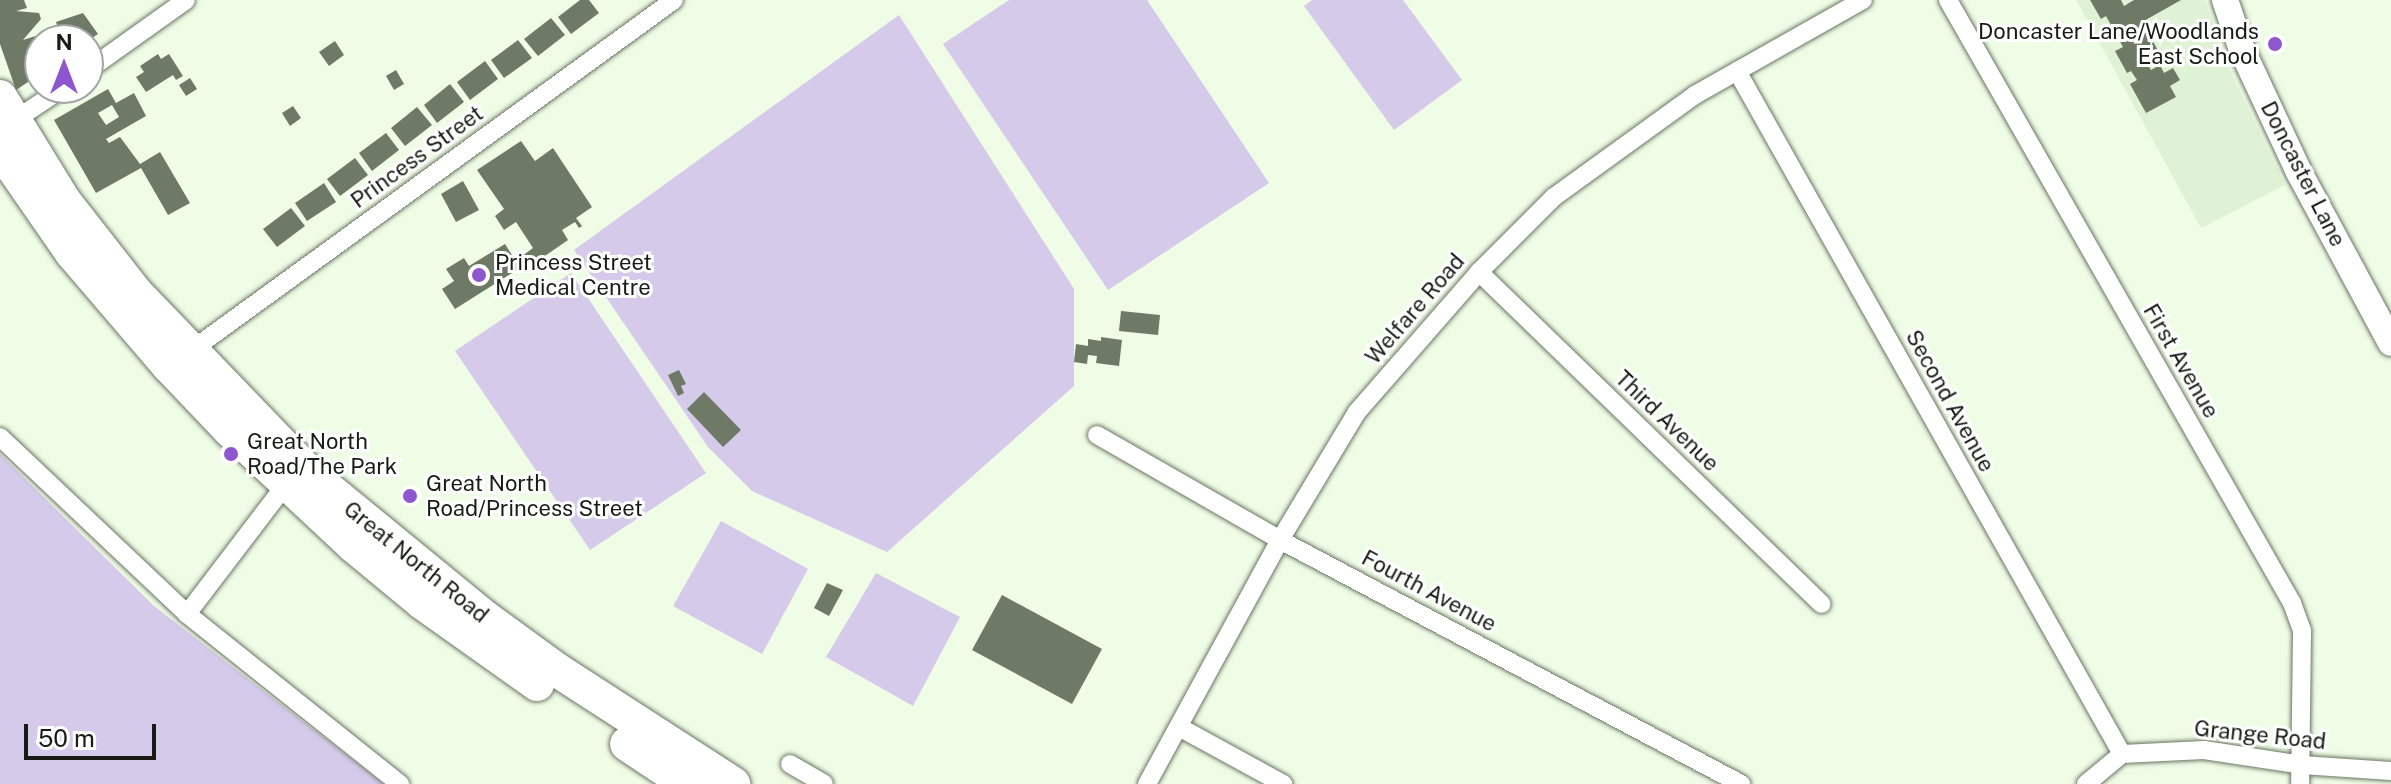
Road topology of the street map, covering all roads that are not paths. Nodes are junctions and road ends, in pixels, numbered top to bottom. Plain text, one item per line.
1 (186, 0) edge
2 (674, 0) edge
3 (1863, 0) edge
4 (1948, 0) edge
5 (2225, 0) edge
6 (104, 59) edge
7 (1737, 71) junction
8 (37, 104) edge
9 (4, 125) edge
10 (1479, 272) junction
11 (2391, 343) edge
12 (189, 352) junction
13 (1097, 435) dead end
14 (0, 437) edge
15 (286, 484) junction
16 (1280, 540) junction
17 (1822, 604) dead end
18 (187, 614) junction
19 (1179, 727) junction
20 (2122, 754) junction
21 (790, 764) dead end
22 (2302, 765) junction
23 (2391, 771) edge
24 (400, 784) edge
25 (687, 784) edge
26 (733, 784) edge
27 (824, 784) edge
28 (1147, 784) edge
29 (1283, 784) edge
30 (1741, 784) edge
31 (2086, 784) edge
32 (2300, 784) edge

1 - 6 street
2 - 12 street, Princess Street
3 - 7 street, Welfare Road
4 - 22 street, First Avenue
5 - 11 main road, Doncaster Lane
7 - 10 street, Welfare Road
7 - 20 street, Second Avenue
8 - 9 street
9 - 12 highway, Great North Road
9 - 15 highway, Great North Road
10 - 16 street, Welfare Road
10 - 17 street, Third Avenue
12 - 26 highway, Great North Road
13 - 16 street, Fourth Avenue
14 - 18 street
15 - 18 street
15 - 25 highway, Great North Road
16 - 19 street, Welfare Road
16 - 30 street, Fourth Avenue
18 - 24 street
19 - 28 street, Welfare Road
19 - 29 street
20 - 22 street, Grange Road
20 - 31 street
21 - 27 street
22 - 23 street, Grange Road
22 - 32 street, First Avenue

